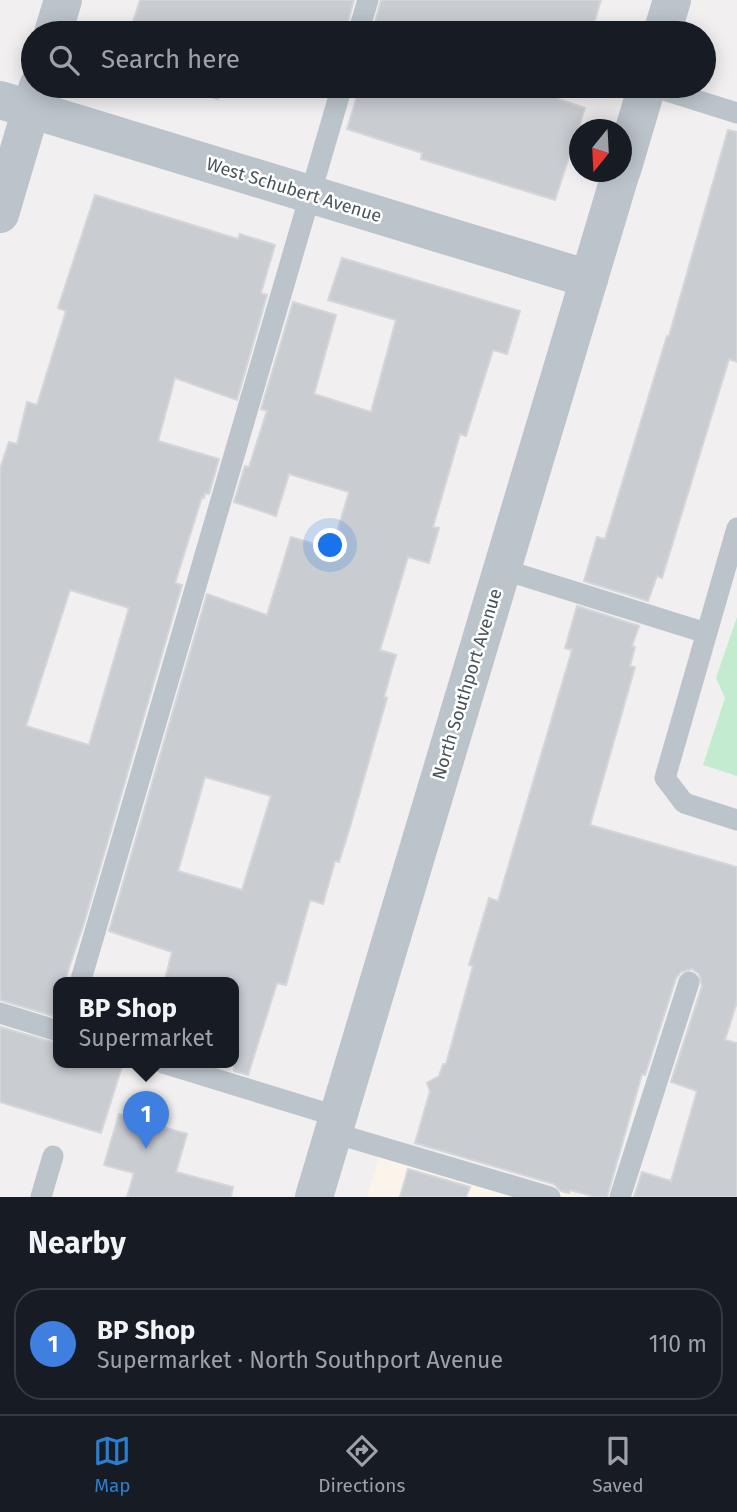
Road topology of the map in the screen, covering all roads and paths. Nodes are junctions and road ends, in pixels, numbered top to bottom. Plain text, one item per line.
1 (63, 0) edge
2 (368, 0) edge
3 (672, 0) edge
4 (57, 21) edge
5 (362, 21) edge
6 (666, 21) edge
7 (23, 98) edge
8 (338, 98) edge
9 (645, 98) edge
10 (688, 98) edge
11 (737, 113) edge
12 (632, 138) edge
13 (618, 182) edge
14 (309, 194) junction
15 (0, 214) edge
16 (589, 279) junction
17 (737, 528) edge
18 (502, 569) junction
19 (706, 633) junction
20 (737, 820) edge
21 (82, 977) edge
22 (690, 982) dead end
23 (0, 1013) edge
24 (53, 1029) edge
25 (177, 1068) edge
26 (336, 1125) junction
27 (53, 1156) dead end
28 (41, 1197) edge
29 (314, 1197) edge
30 (550, 1197) edge
31 (620, 1197) edge

1 - 4 street
2 - 5 lane
3 - 6 street
7 - 14 street, West Schubert Avenue
7 - 15 street
8 - 14 lane
9 - 12 street, North Southport Avenue
10 - 11 lane
13 - 16 street, North Southport Avenue
14 - 16 street, West Schubert Avenue
14 - 21 lane
16 - 18 street, North Southport Avenue
17 - 19 lane
18 - 19 lane
18 - 26 street, North Southport Avenue
19 - 20 lane
22 - 31 lane
23 - 24 lane
25 - 26 lane
26 - 29 street, North Southport Avenue
26 - 30 lane
27 - 28 lane

